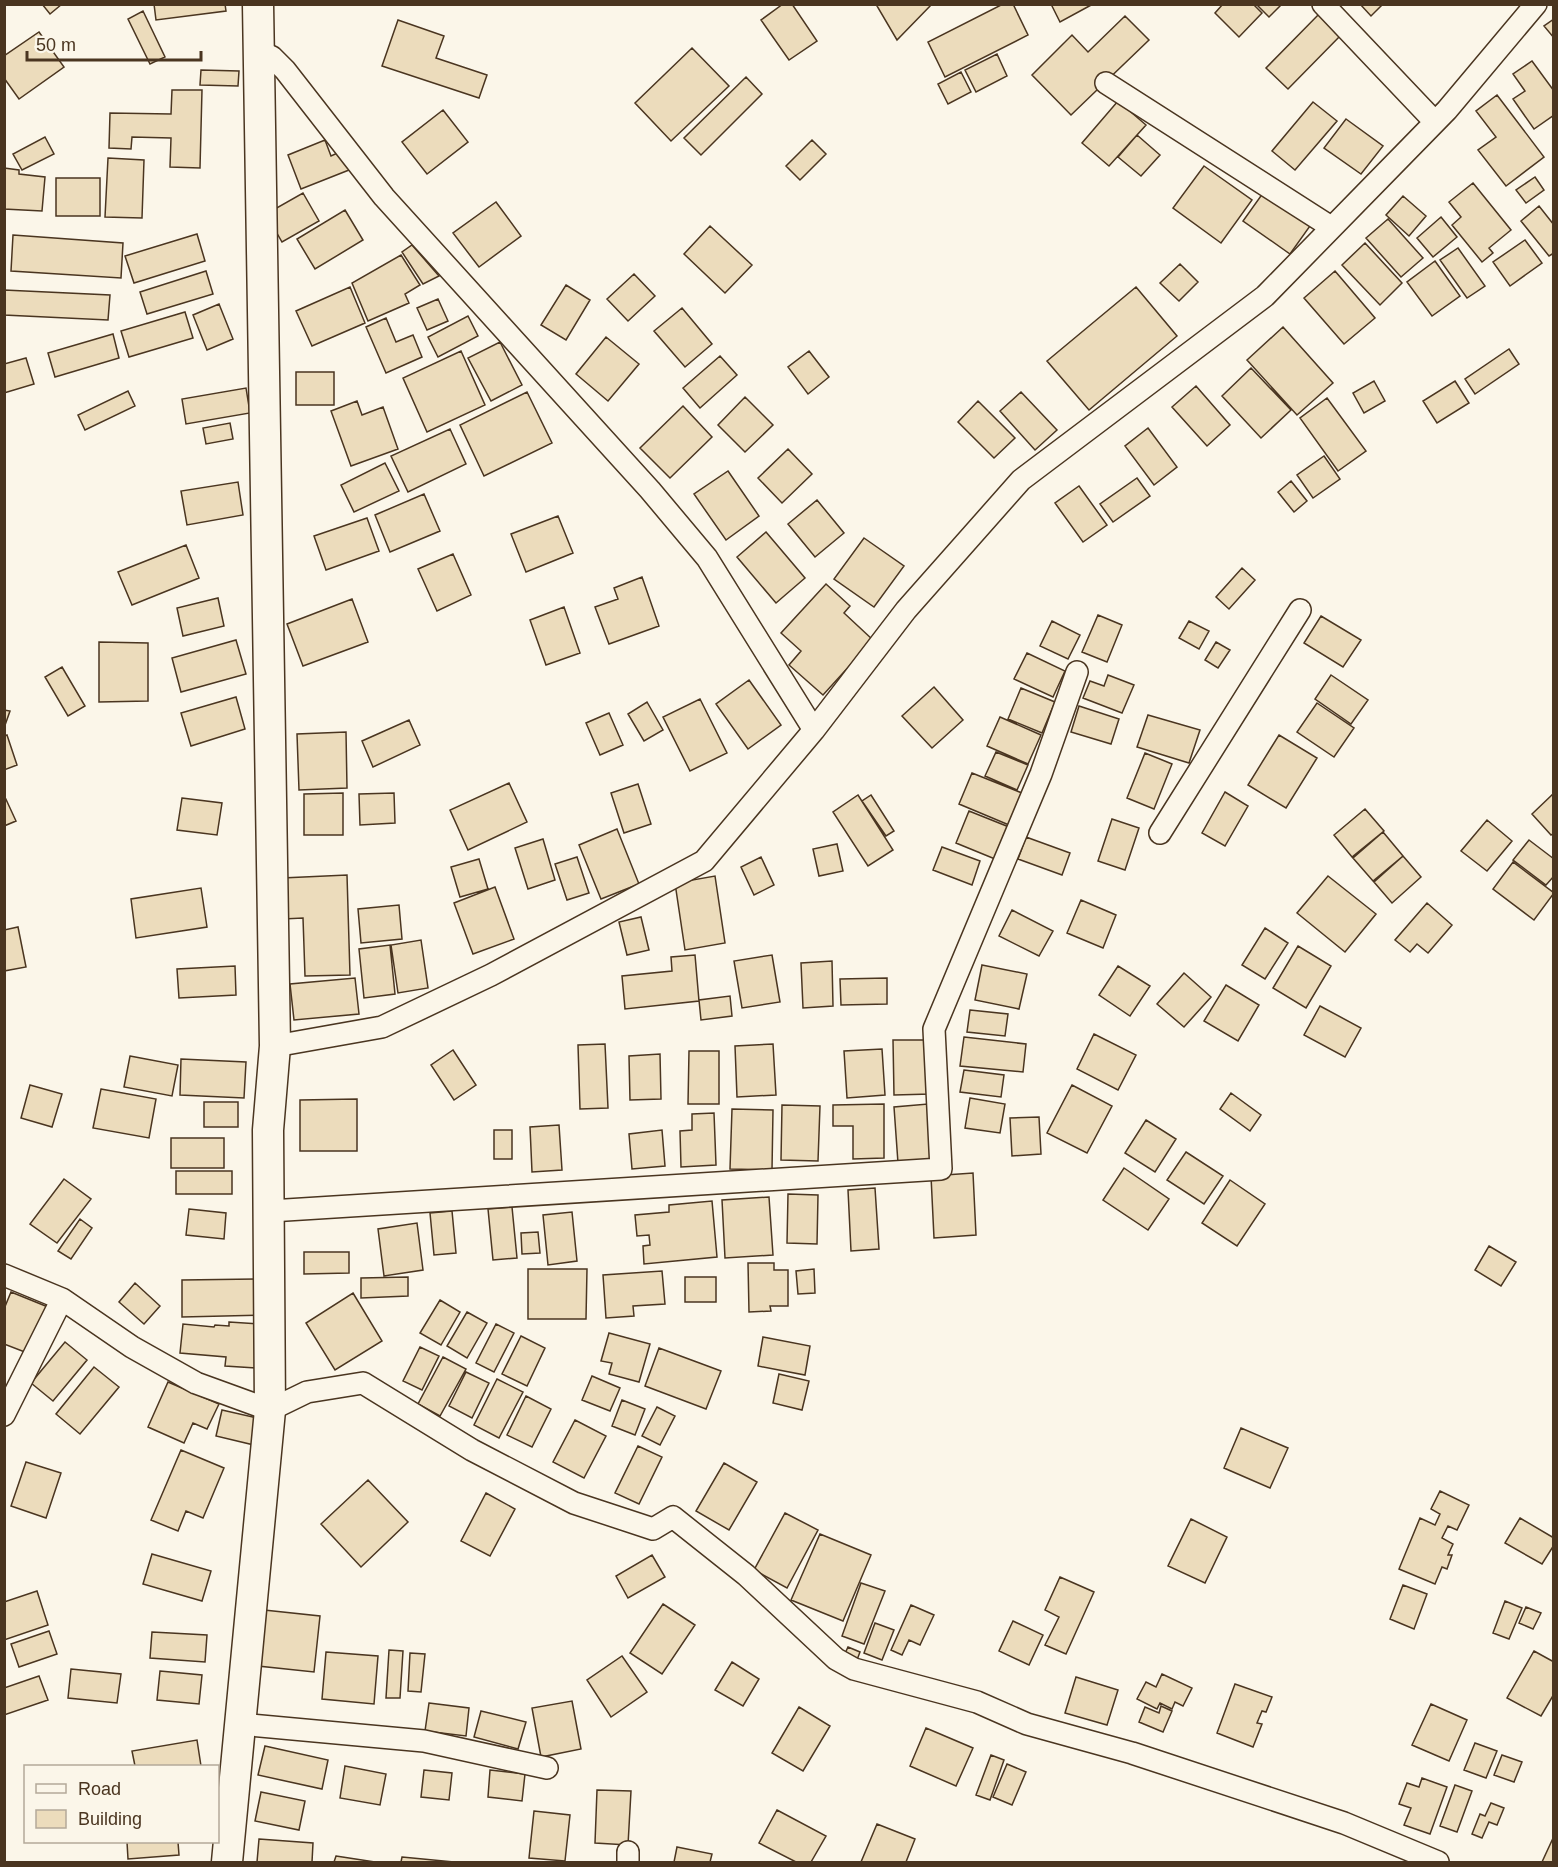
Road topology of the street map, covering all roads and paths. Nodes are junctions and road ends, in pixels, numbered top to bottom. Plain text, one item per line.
1 (258, 4) edge
2 (1323, 4) edge
3 (1536, 4) edge
4 (259, 51) junction
5 (1106, 82) dead end
6 (1435, 122) junction
7 (1331, 228) junction
8 (1300, 609) dead end
9 (1077, 672) dead end
10 (814, 730) junction
11 (1160, 833) dead end
12 (275, 1046) junction
13 (270, 1211) junction
14 (4, 1275) edge
15 (62, 1299) junction
16 (270, 1410) junction
17 (4, 1415) edge
18 (239, 1724) junction
19 (547, 1768) dead end
20 (226, 1863) edge
21 (1438, 1863) edge

1 - 4 street
2 - 6 street
3 - 6 street
4 - 10 street
4 - 12 street
5 - 7 street
6 - 7 street
7 - 10 street
8 - 11 street
9 - 13 street
10 - 12 street
12 - 13 street
13 - 16 street
14 - 15 street
15 - 16 street
15 - 17 street
16 - 18 street
16 - 21 street
18 - 19 street
18 - 20 street

